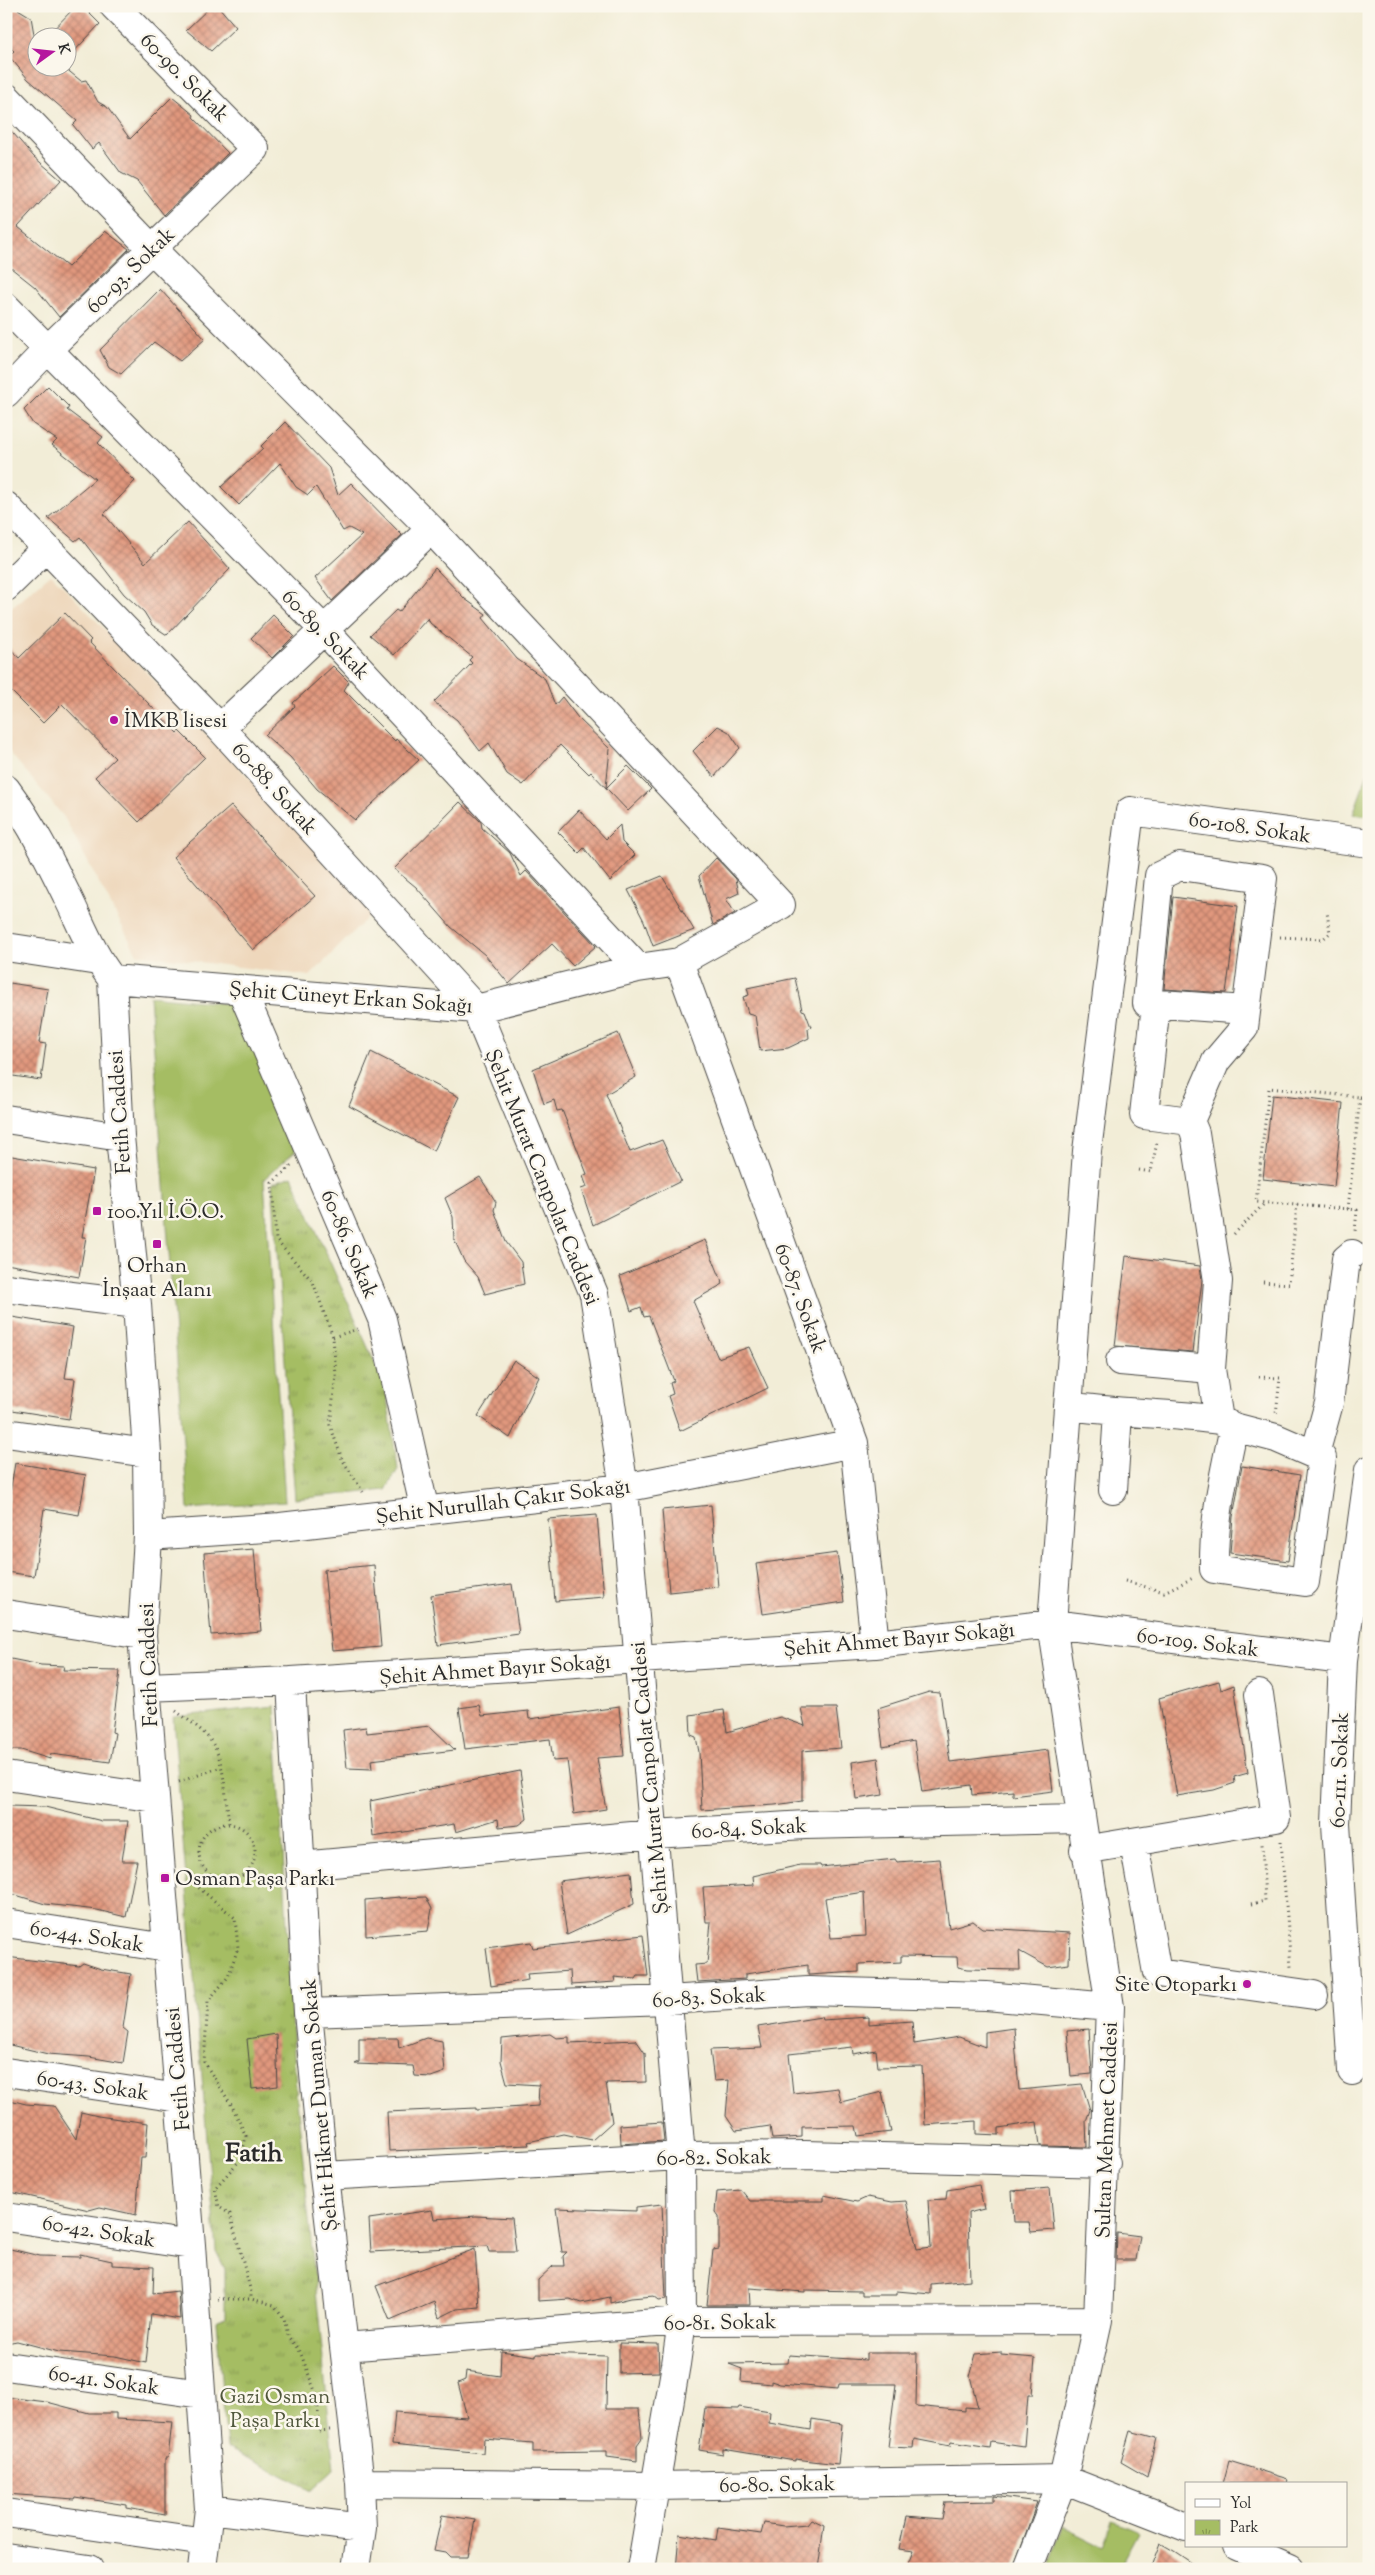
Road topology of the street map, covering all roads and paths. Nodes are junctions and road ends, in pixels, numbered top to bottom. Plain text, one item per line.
1 (114, 6) edge
2 (6, 97) edge
3 (256, 148) joint
4 (152, 249) junction
5 (6, 307) edge
6 (48, 349) junction
7 (6, 392) edge
8 (6, 506) edge
9 (431, 529) junction
10 (46, 548) junction
11 (6, 587) edge
12 (323, 629) junction
13 (220, 728) junction
14 (6, 789) edge
15 (1130, 810) joint
16 (15, 811) edge
17 (1369, 843) edge
18 (1327, 912) dead end
19 (1254, 935) junction
20 (6, 947) edge
21 (679, 962) junction
22 (638, 968) junction
23 (105, 970) junction
24 (241, 989) junction
25 (1156, 1004) junction
26 (476, 1009) junction
27 (1246, 1010) junction
28 (1360, 1097) junction
29 (1369, 1097) edge
30 (1161, 1117) junction
31 (6, 1119) edge
32 (1190, 1121) junction
33 (120, 1136) junction
34 (310, 1151) junction
35 (1139, 1170) dead end
36 (1266, 1203) junction
37 (1297, 1205) junction
38 (1348, 1209) junction
39 (1212, 1248) junction
40 (1352, 1254) joint
41 (1263, 1282) dead end
42 (6, 1288) edge
43 (137, 1304) junction
44 (1120, 1361) dead end
45 (1211, 1369) junction
46 (1259, 1377) dead end
47 (1068, 1406) junction
48 (1118, 1412) junction
49 (1226, 1424) junction
50 (6, 1433) edge
51 (1276, 1438) junction
52 (854, 1443) junction
53 (147, 1453) junction
54 (1315, 1454) junction
55 (1369, 1470) edge
56 (624, 1488) junction
57 (1114, 1490) dead end
58 (425, 1510) junction
59 (378, 1516) junction
60 (148, 1536) junction
61 (1214, 1569) junction
62 (1125, 1581) dead end
63 (6, 1614) edge
64 (1052, 1624) junction
65 (142, 1635) junction
66 (875, 1644) junction
67 (640, 1660) junction
68 (1344, 1660) junction
69 (291, 1681) junction
70 (146, 1687) junction
71 (1259, 1694) dead end
72 (221, 1767) junction
73 (6, 1776) edge
74 (166, 1794) junction
75 (1080, 1819) junction
76 (1269, 1819) junction
77 (229, 1824) junction
78 (654, 1834) junction
79 (1134, 1843) junction
80 (1084, 1850) junction
81 (300, 1866) junction
82 (184, 1867) dead end
83 (1250, 1904) dead end
84 (6, 1923) edge
85 (167, 1948) junction
86 (1303, 1994) joint
87 (667, 2000) junction
88 (1110, 2007) junction
89 (308, 2013) junction
90 (1352, 2071) dead end
91 (6, 2072) edge
92 (179, 2098) junction
93 (681, 2156) junction
94 (1106, 2164) junction
95 (324, 2176) junction
96 (6, 2217) edge
97 (191, 2245) junction
98 (250, 2298) junction
99 (195, 2300) junction
100 (682, 2320) junction
101 (1098, 2320) junction
102 (344, 2347) junction
103 (6, 2366) edge
104 (201, 2394) junction
105 (353, 2428) junction
106 (1063, 2479) junction
107 (360, 2483) junction
108 (656, 2486) junction
109 (209, 2509) junction
110 (6, 2514) edge
111 (1185, 2527) edge
112 (362, 2528) junction
113 (205, 2542) junction
114 (1242, 2548) edge
115 (6, 2557) edge
116 (89, 2569) edge
117 (202, 2569) edge
118 (356, 2569) edge
119 (640, 2569) edge
120 (1028, 2569) edge
121 (1290, 2569) edge

1 - 3 street, 60-90. Sokak
2 - 4 street
3 - 4 street, 60-93. Sokak
4 - 6 street, 60-93. Sokak
4 - 9 street
5 - 6 street, 60-89. Sokak
6 - 7 street, 60-93. Sokak
6 - 12 street, 60-89. Sokak
8 - 10 street, 60-88. Sokak
9 - 12 street
9 - 21 street, Şehit Cüneyt Erkan Sokağı
10 - 11 street
10 - 13 street, 60-88. Sokak
12 - 13 street
12 - 22 street, 60-89. Sokak
13 - 26 street, 60-88. Sokak
14 - 16 street, Fetih Caddesi
15 - 17 street, 60-108. Sokak
15 - 47 street, Sultan Mehmet Caddesi
16 - 23 street, Fetih Caddesi
18 - 19 path
19 - 25 street
19 - 27 street
20 - 23 street, Şehit Cüneyt Erkan Sokağı
21 - 22 street, Şehit Cüneyt Erkan Sokağı
21 - 52 street, 60-87. Sokak
22 - 26 street, Şehit Cüneyt Erkan Sokağı
23 - 24 street, Şehit Cüneyt Erkan Sokağı
23 - 33 street, Fetih Caddesi
24 - 26 street, Şehit Cüneyt Erkan Sokağı
24 - 34 street, 60-86. Sokak
25 - 27 street
25 - 30 street
26 - 56 street, Şehit Murat Canpolat Caddesi
27 - 32 street
28 - 29 path
28 - 36 path
28 - 38 path
30 - 32 street
30 - 35 path
31 - 33 street
32 - 39 street
33 - 43 street, Fetih Caddesi
34 - 58 street, 60-86. Sokak
34 - 59 path
36 - 37 path
36 - 39 path
37 - 38 path
37 - 41 path
38 - 40 path
39 - 45 street
40 - 54 street
42 - 43 street
43 - 53 street, Fetih Caddesi
44 - 45 street
45 - 49 street
46 - 51 path
47 - 48 street
47 - 64 street, Sultan Mehmet Caddesi
48 - 49 street
48 - 57 street
49 - 51 street
49 - 61 street
50 - 53 street
51 - 54 street
52 - 56 street, Şehit Nurullah Çakır Sokağı
52 - 66 street, 60-87. Sokak
53 - 60 street, Fetih Caddesi
54 - 61 street
55 - 68 street, 60-111. Sokak
56 - 58 street, Şehit Nurullah Çakır Sokağı
56 - 67 street, Şehit Murat Canpolat Caddesi
58 - 59 street, Şehit Nurullah Çakır Sokağı
59 - 60 street, Şehit Nurullah Çakır Sokağı
60 - 65 street, Fetih Caddesi
61 - 62 path
63 - 65 street
64 - 66 street, Şehit Ahmet Bayır Sokağı
64 - 68 street, 60-109. Sokak
64 - 75 street, Sultan Mehmet Caddesi
65 - 70 street, Fetih Caddesi
66 - 67 street, Şehit Ahmet Bayır Sokağı
67 - 69 street, Şehit Ahmet Bayır Sokağı
67 - 78 street, Şehit Murat Canpolat Caddesi
68 - 90 street, 60-111. Sokak
69 - 70 street, Şehit Ahmet Bayır Sokağı
69 - 81 street, Şehit Hikmet Duman Sokak
70 - 72 path
70 - 74 street, Fetih Caddesi
71 - 76 street
72 - 74 path
72 - 77 path
73 - 74 street
74 - 85 street, Fetih Caddesi
75 - 78 street, 60-84. Sokak
75 - 80 street, Sultan Mehmet Caddesi
76 - 79 street
76 - 83 path
76 - 86 path
77 - 77 path
78 - 81 street, 60-84. Sokak
78 - 87 street, Şehit Murat Canpolat Caddesi
79 - 80 street
79 - 86 street
80 - 88 street, Sultan Mehmet Caddesi
81 - 89 street, Şehit Hikmet Duman Sokak
82 - 98 path
84 - 85 street, 60-44. Sokak
85 - 92 street, Fetih Caddesi
87 - 88 street, 60-83. Sokak
87 - 89 street, 60-83. Sokak
87 - 93 street, Şehit Murat Canpolat Caddesi
88 - 94 street, Sultan Mehmet Caddesi
89 - 95 street, Şehit Hikmet Duman Sokak
91 - 92 street, 60-43. Sokak
92 - 97 street, Fetih Caddesi
93 - 94 street, 60-82. Sokak
93 - 95 street, 60-82. Sokak
93 - 100 street, Şehit Murat Canpolat Caddesi
94 - 101 street, Sultan Mehmet Caddesi
95 - 102 street, Şehit Hikmet Duman Sokak
96 - 97 street, 60-42. Sokak
97 - 99 street, Fetih Caddesi
98 - 99 path
98 - 105 path
99 - 104 street, Fetih Caddesi
100 - 101 street, 60-81. Sokak
100 - 102 street, 60-81. Sokak
100 - 108 street, Şehit Murat Canpolat Caddesi
101 - 106 street, Sultan Mehmet Caddesi
102 - 105 street, Şehit Hikmet Duman Sokak
103 - 104 street, 60-41. Sokak
104 - 109 street, Fetih Caddesi
105 - 107 street, Şehit Hikmet Duman Sokak
106 - 108 street, 60-80. Sokak
106 - 111 street, 60-80. Sokak
106 - 120 street, Sultan Mehmet Caddesi
107 - 108 street, 60-80. Sokak
107 - 112 street, Şehit Hikmet Duman Sokak
108 - 119 street, Şehit Murat Canpolat Caddesi
109 - 112 street
109 - 113 street, Fetih Caddesi
110 - 113 street
112 - 118 street, Şehit Hikmet Duman Sokak
113 - 117 street, Fetih Caddesi
114 - 121 street
115 - 116 street

